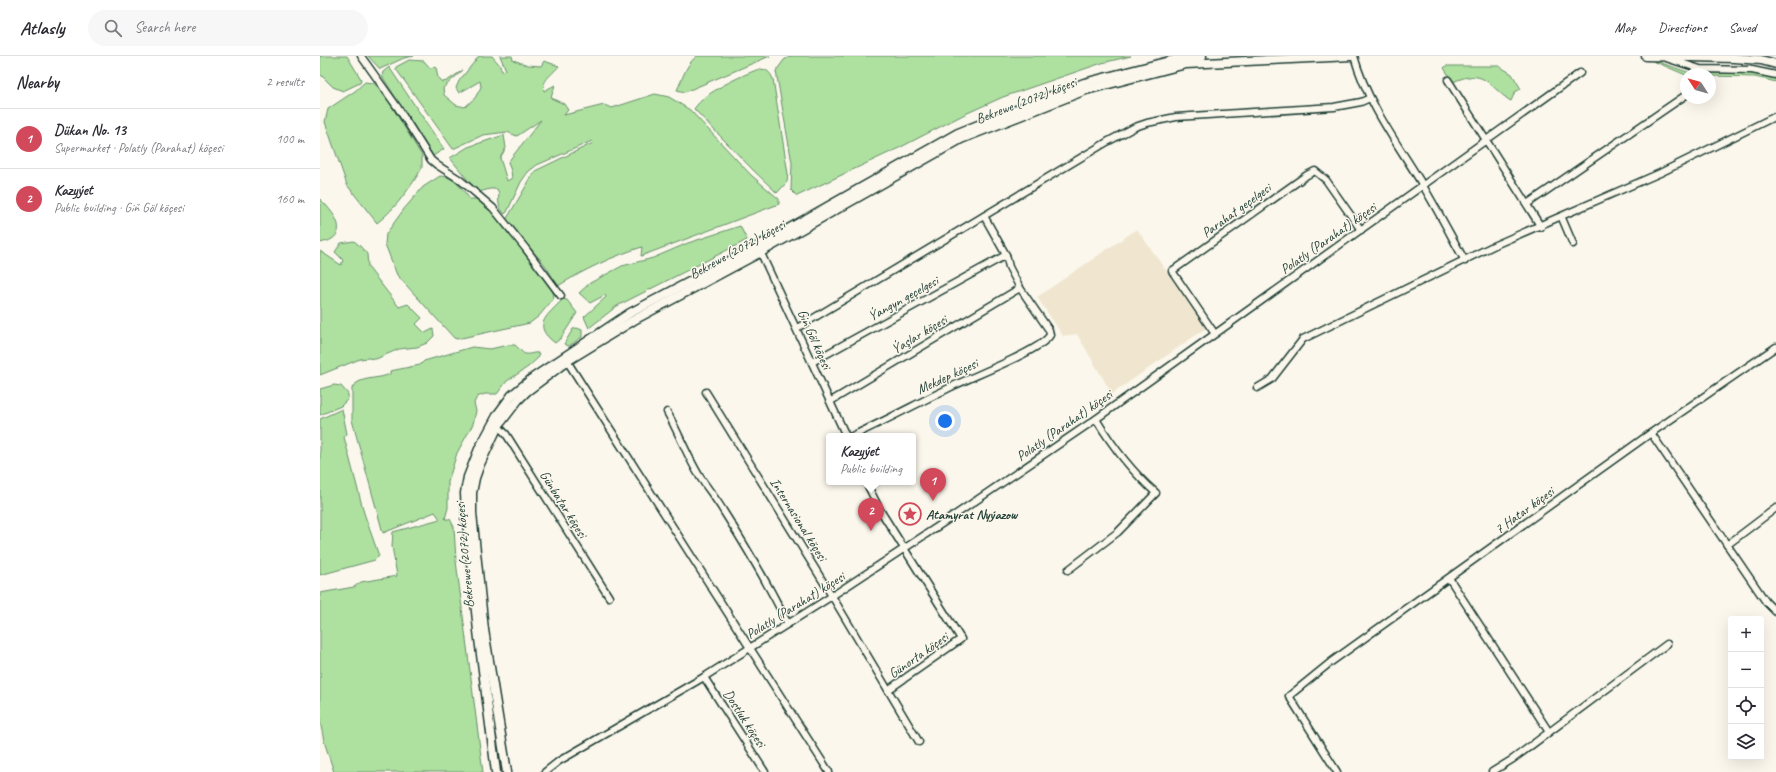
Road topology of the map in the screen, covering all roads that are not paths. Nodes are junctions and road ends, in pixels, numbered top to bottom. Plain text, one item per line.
1 (361, 56) edge
2 (1202, 56) edge
3 (1353, 56) edge
4 (1646, 56) edge
5 (1661, 56) edge
6 (1776, 64) edge
7 (1580, 73) dead end
8 (1776, 75) edge
9 (1448, 80) dead end
10 (1370, 98) junction
11 (1680, 99) edge
12 (1776, 116) edge
13 (1488, 140) junction
14 (1423, 186) junction
15 (1527, 204) junction
16 (984, 216) junction
17 (1562, 218) junction
18 (1541, 227) junction
19 (1361, 230) junction
20 (1573, 244) dead end
21 (759, 249) junction
22 (1006, 255) junction
23 (1465, 261) junction
24 (1020, 288) junction
25 (561, 296) dead end
26 (797, 328) junction
27 (1215, 334) junction
28 (1776, 347) edge
29 (567, 361) junction
30 (812, 362) junction
31 (1257, 388) dead end
32 (706, 392) dead end
33 (831, 401) junction
34 (667, 412) dead end
35 (1096, 419) junction
36 (498, 426) junction
37 (845, 433) edge
38 (858, 433) edge
39 (1652, 433) junction
40 (868, 485) edge
41 (1776, 508) edge
42 (1727, 545) junction
43 (904, 549) junction
44 (1068, 570) dead end
45 (1449, 578) junction
46 (832, 596) junction
47 (609, 597) dead end
48 (1776, 612) edge
49 (788, 624) junction
50 (1667, 644) dead end
51 (749, 648) junction
52 (704, 677) junction
53 (888, 690) junction
54 (1549, 732) junction
55 (919, 742) dead end
56 (496, 772) edge
57 (507, 772) edge
58 (545, 772) edge
59 (765, 772) edge
60 (829, 772) edge
61 (1336, 772) edge
62 (1492, 772) edge

1 - 25 street
2 - 21 main road, Bekrewe (2072) köçesi
3 - 10 street
3 - 21 main road, Bekrewe (2072) köçesi
4 - 5 main road
5 - 6 main road
5 - 8 street
7 - 13 street, Polatly (Parahat) köçesi
9 - 13 street
10 - 14 street
10 - 16 street
11 - 15 street
12 - 17 street
13 - 14 street, Polatly (Parahat) köçesi
13 - 15 street
14 - 19 street, Polatly (Parahat) köçesi
14 - 23 street
15 - 18 street
16 - 22 street
16 - 26 street
17 - 18 street
17 - 20 street
18 - 23 street
19 - 27 street, Polatly (Parahat) köçesi
19 - 27 street, Parahat geçelgesi
21 - 26 street, Giň Göl köçesi
21 - 29 main road, Bekrewe (2072) köçesi
21 - 56 main road, Bekrewe (2072) köçesi
22 - 24 street
22 - 30 street, Ýangyn geçelgesi
23 - 31 street
24 - 33 street, Ýaşlar köçesi
24 - 38 street, Mekdep köçesi
26 - 30 street, Giň Göl köçesi
27 - 35 street, Polatly (Parahat) köçesi
28 - 39 street, 7 Hatar köçesi
29 - 36 main road, Bekrewe (2072) köçesi
29 - 51 street
30 - 33 street, Giň Göl köçesi
32 - 46 street, Internasional köçesi
33 - 37 street, Giň Göl köçesi
34 - 49 street
35 - 43 street, Polatly (Parahat) köçesi
35 - 44 street
36 - 47 street, Günbatar köçesi
36 - 57 main road, Bekrewe (2072) köçesi
39 - 42 street
39 - 45 street, 7 Hatar köçesi
40 - 43 street
41 - 42 street
42 - 48 street
43 - 46 street, Polatly (Parahat) köçesi
43 - 53 street, Günorta köçesi
45 - 54 street
45 - 61 street, 7 Hatar köçesi
46 - 49 street, Polatly (Parahat) köçesi
46 - 53 street, Internasional köçesi
49 - 51 street, Polatly (Parahat) köçesi
50 - 54 street
51 - 52 street, Polatly (Parahat) köçesi
51 - 60 street
52 - 58 street, Polatly (Parahat) köçesi
52 - 59 street, Dostluk köçesi
53 - 55 street, Internasional köçesi
54 - 62 street

